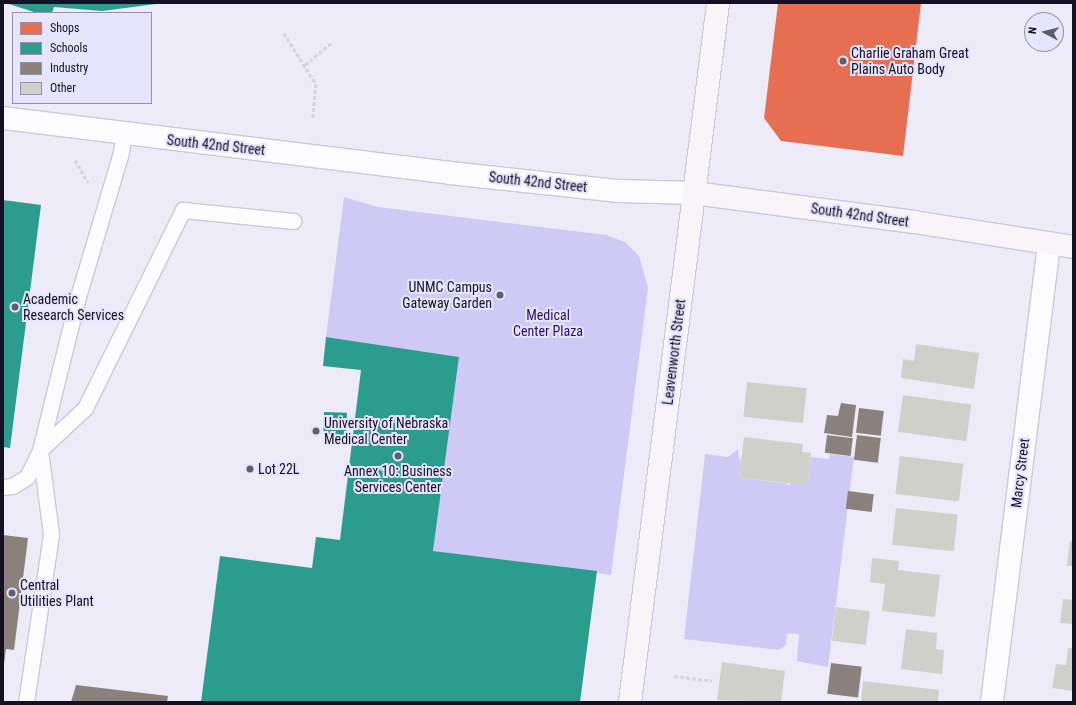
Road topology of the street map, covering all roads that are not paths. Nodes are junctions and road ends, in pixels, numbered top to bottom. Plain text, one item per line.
1 (718, 3) edge
2 (3, 118) edge
3 (124, 135) junction
4 (694, 193) junction
5 (293, 221) dead end
6 (1048, 244) junction
7 (1073, 247) edge
8 (40, 450) junction
9 (3, 487) edge
10 (26, 702) edge
11 (630, 702) edge
12 (992, 702) edge

1 - 4 main road, Leavenworth Street
2 - 3 main road, South 42nd Street
3 - 4 main road, South 42nd Street
3 - 8 lane
4 - 6 main road, South 42nd Street
4 - 11 main road, Leavenworth Street
5 - 8 lane
6 - 7 main road, South 42nd Street
6 - 12 main road, Marcy Street
8 - 9 lane
8 - 10 lane

